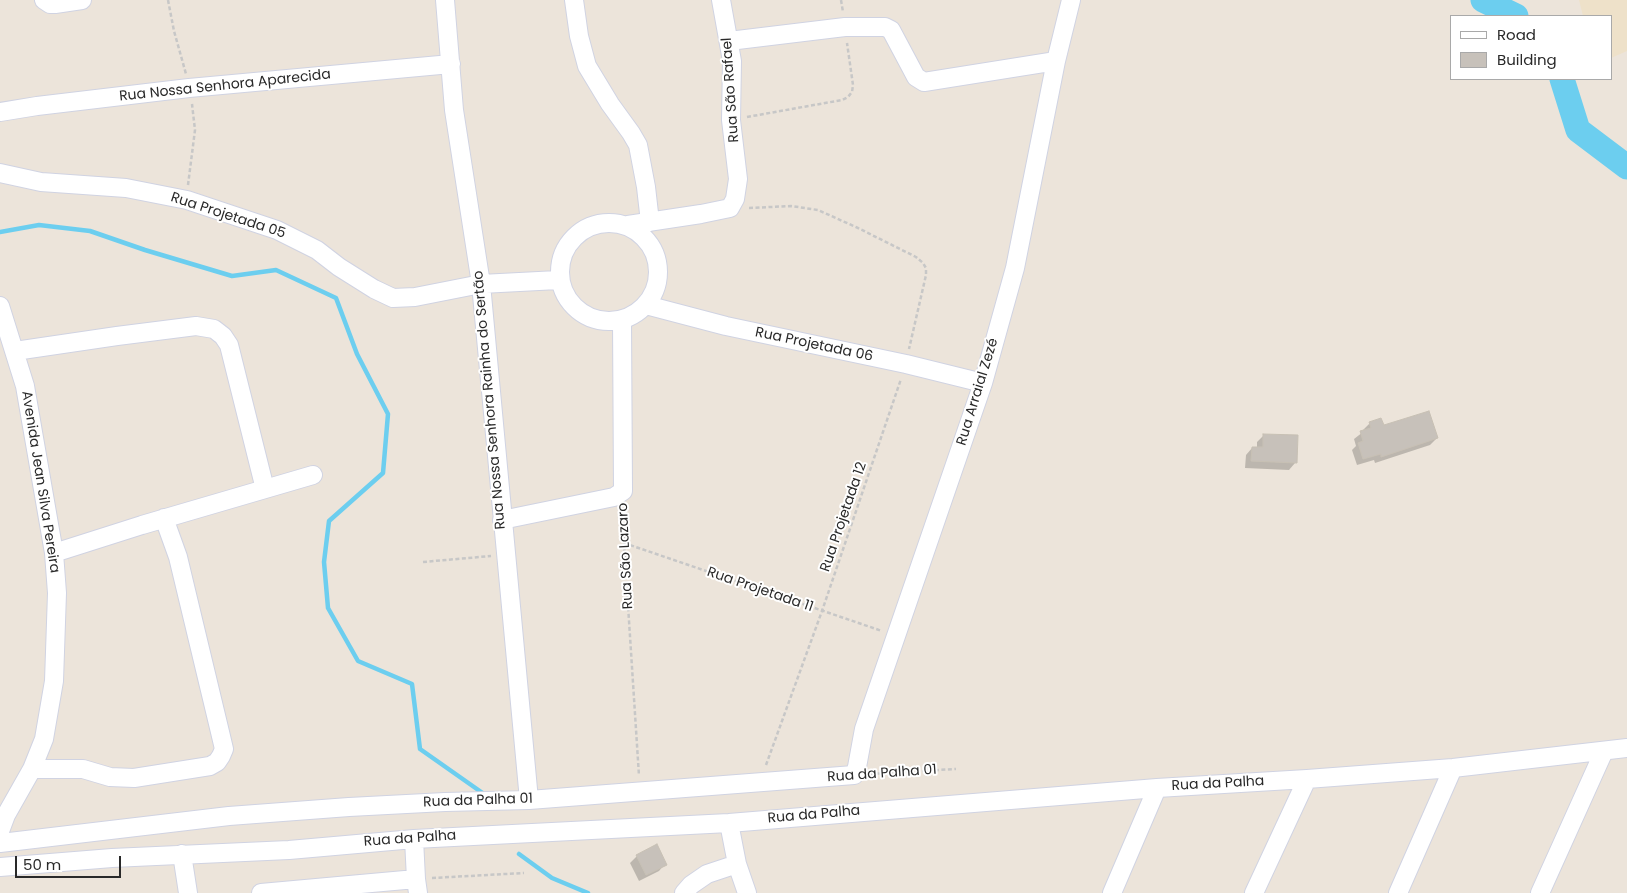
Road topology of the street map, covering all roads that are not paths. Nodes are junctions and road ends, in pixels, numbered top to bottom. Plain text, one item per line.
1 (44, 0) edge
2 (82, 0) edge
3 (446, 0) edge
4 (574, 0) edge
5 (721, 0) edge
6 (1071, 0) edge
7 (729, 41) junction
8 (1056, 61) junction
9 (451, 64) junction
10 (0, 112) edge
11 (0, 173) edge
12 (650, 222) junction
13 (628, 225) junction
14 (558, 280) junction
15 (480, 284) junction
16 (646, 305) junction
17 (0, 306) edge
18 (622, 320) junction
19 (15, 351) junction
20 (983, 383) junction
21 (313, 475) dead end
22 (265, 489) junction
23 (164, 518) junction
24 (502, 520) junction
25 (54, 553) junction
26 (1627, 748) edge
27 (1604, 751) junction
28 (1453, 768) junction
29 (32, 769) junction
30 (854, 775) joint
31 (1308, 779) junction
32 (1157, 788) junction
33 (0, 798) edge
34 (529, 800) junction
35 (729, 822) junction
36 (3, 823) edge
37 (414, 839) junction
38 (0, 842) edge
39 (182, 854) junction
40 (737, 864) junction
41 (0, 866) edge
42 (417, 886) edge
43 (188, 893) edge
44 (261, 893) edge
45 (684, 893) edge
46 (746, 893) edge
47 (1112, 893) edge
48 (1254, 893) edge
49 (1398, 893) edge
50 (1540, 893) edge

1 - 2 street
3 - 9 street, Rua Nossa Senhora Rainha do Sertão
4 - 12 street
5 - 7 street, Rua São Rafael
6 - 8 street, Rua Arraial Zezé
7 - 8 street
7 - 12 street, Rua São Rafael
8 - 20 street, Rua Arraial Zezé
9 - 10 street, Rua Nossa Senhora Aparecida
9 - 15 street, Rua Nossa Senhora Rainha do Sertão
11 - 15 street, Rua Projetada 05
12 - 13 street
13 - 14 street
13 - 16 street
14 - 15 street, Rua Projetada 05
14 - 18 street
15 - 24 street, Rua Nossa Senhora Rainha do Sertão
16 - 18 street
16 - 20 street, Rua Projetada 06
17 - 19 street, Avenida Jean Silva Pereira
18 - 24 street, Rua São Lazaro
19 - 22 street
19 - 25 street, Avenida Jean Silva Pereira
20 - 30 street, Rua Arraial Zezé
21 - 22 street
22 - 23 street
23 - 25 street
23 - 29 street
24 - 34 street, Rua Nossa Senhora Rainha do Sertão
25 - 29 street, Avenida Jean Silva Pereira
26 - 27 street, Rua da Palha
27 - 28 street, Rua da Palha
27 - 50 street
28 - 31 street, Rua da Palha
28 - 49 street
29 - 36 street, Avenida Jean Silva Pereira
30 - 34 street, Rua da Palha 01
31 - 32 street, Rua da Palha
31 - 48 street
32 - 35 street, Rua da Palha
32 - 47 street
33 - 36 street
34 - 38 street, Rua da Palha 01
35 - 37 street, Rua da Palha
35 - 40 street
37 - 39 street, Rua da Palha
37 - 42 street
39 - 41 street, Rua da Palha
39 - 43 street
40 - 45 street
40 - 46 street
42 - 44 street

